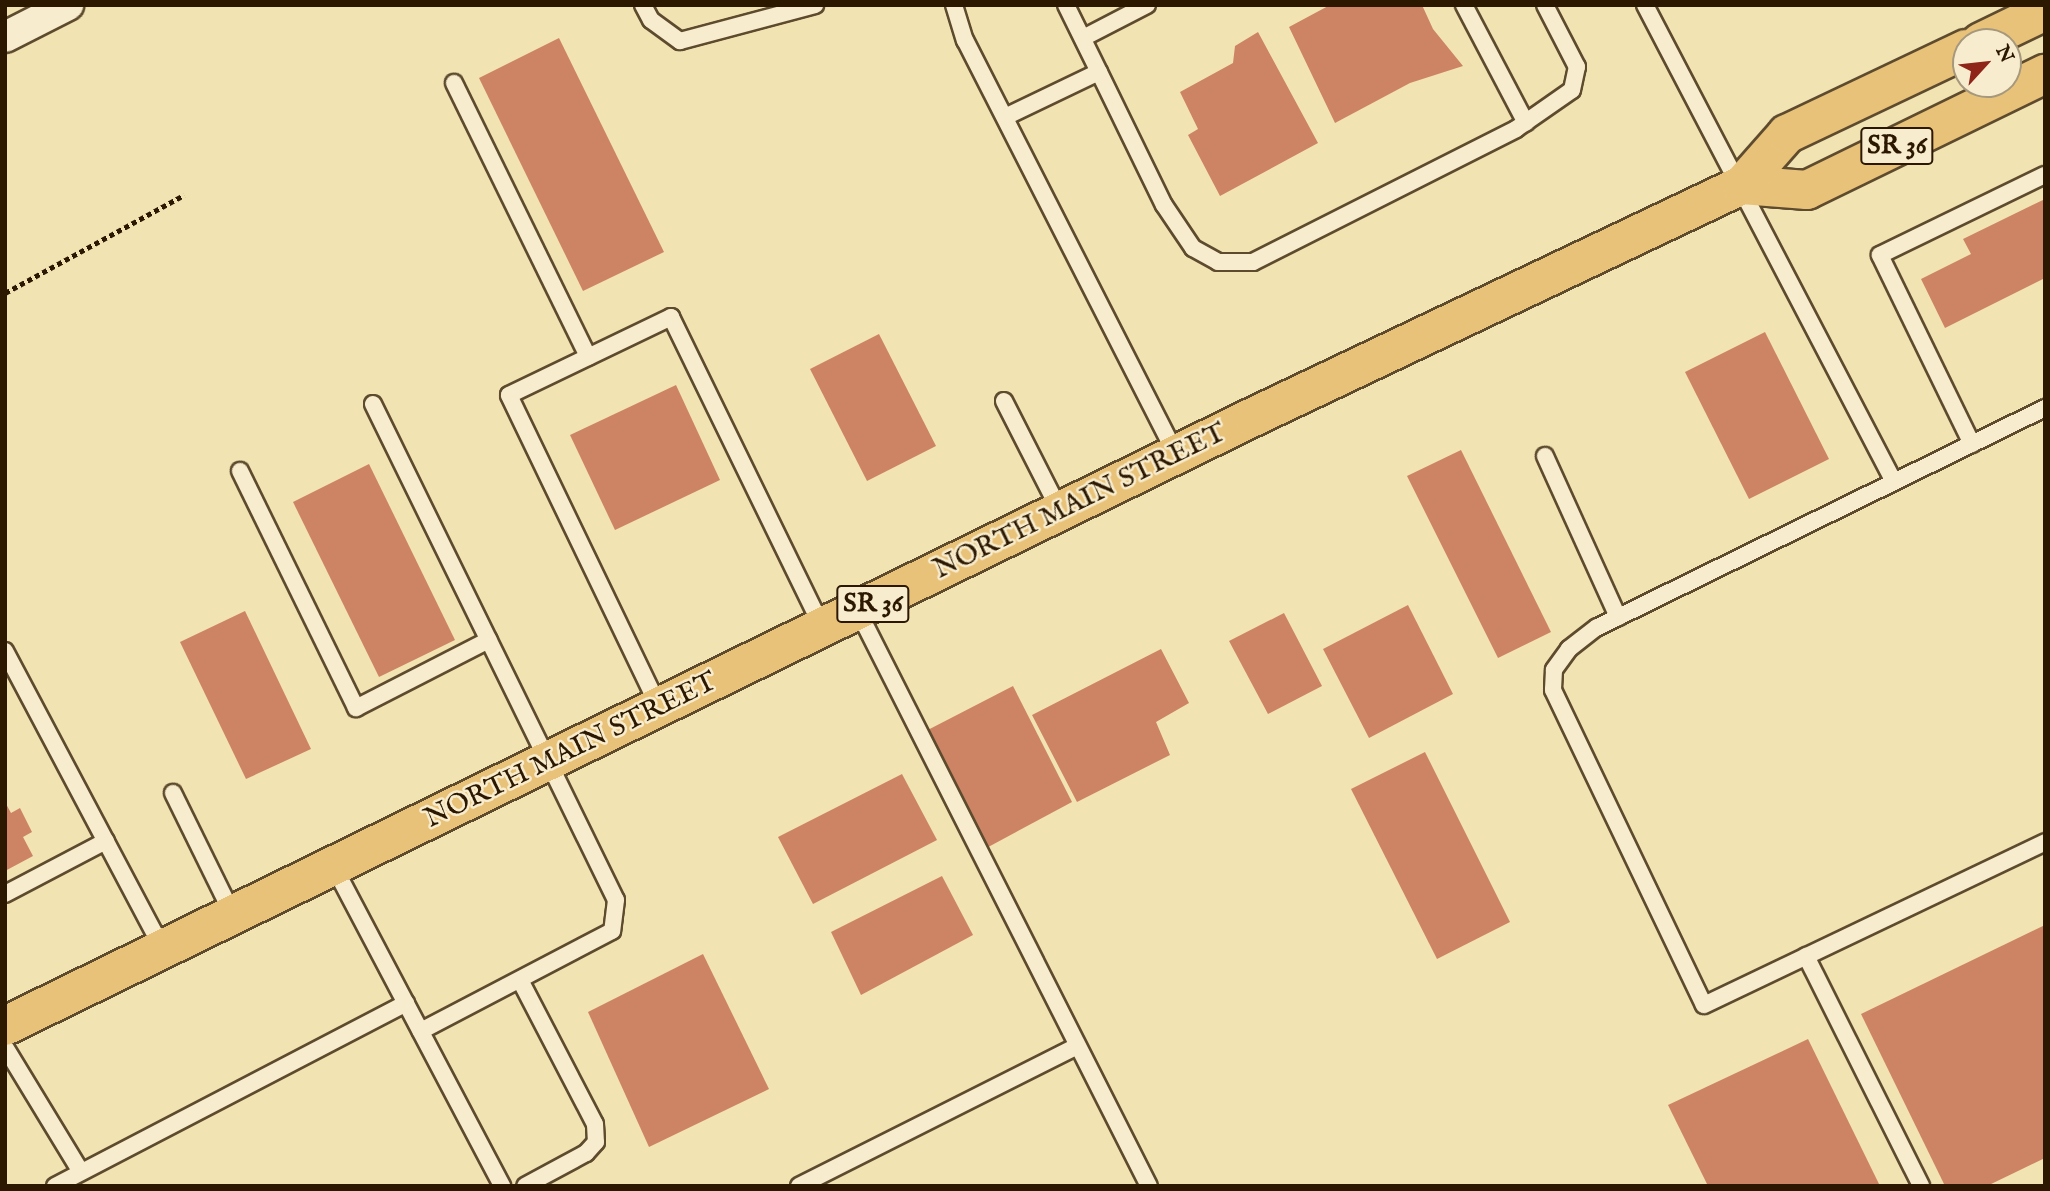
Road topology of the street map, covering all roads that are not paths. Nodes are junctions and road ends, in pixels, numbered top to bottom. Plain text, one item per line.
1 (68, 5) edge
2 (643, 5) edge
3 (815, 5) edge
4 (954, 5) edge
5 (1066, 5) edge
6 (1147, 5) edge
7 (1464, 5) edge
8 (1545, 5) edge
9 (1645, 5) edge
10 (2045, 11) edge
11 (2010, 28) edge
12 (5, 37) edge
13 (1083, 38) junction
14 (1952, 56) edge
15 (1099, 72) junction
16 (2045, 74) edge
17 (454, 83) dead end
18 (1005, 117) junction
19 (1526, 122) junction
20 (2045, 178) edge
21 (1742, 185) junction
22 (588, 357) junction
23 (1004, 401) dead end
24 (373, 404) dead end
25 (2045, 408) edge
26 (1972, 444) junction
27 (1176, 454) junction
28 (1545, 456) dead end
29 (240, 471) dead end
30 (1894, 482) junction
31 (1060, 512) junction
32 (858, 611) junction
33 (1618, 617) junction
34 (822, 628) junction
35 (489, 640) junction
36 (5, 651) edge
37 (660, 708) junction
38 (550, 763) junction
39 (173, 793) dead end
40 (106, 841) junction
41 (2045, 842) edge
42 (334, 867) junction
43 (5, 894) edge
44 (233, 915) junction
45 (164, 951) junction
46 (1806, 956) junction
47 (520, 980) junction
48 (406, 1003) junction
49 (5, 1026) edge
50 (421, 1031) junction
51 (1077, 1046) junction
52 (5, 1047) edge
53 (81, 1172) junction
54 (55, 1186) edge
55 (502, 1186) edge
56 (525, 1186) edge
57 (799, 1186) edge
58 (1149, 1186) edge
59 (1922, 1186) edge

1 - 12 street
2 - 3 lane
4 - 18 lane
5 - 13 lane
6 - 13 lane
7 - 19 lane
8 - 19 lane
9 - 21 lane
10 - 11 highway
13 - 15 lane
14 - 21 highway, NORTH MAIN STREET / SR 36
15 - 18 lane
15 - 19 lane
16 - 21 highway, NORTH MAIN STREET / SR 36
17 - 22 lane
18 - 27 lane
20 - 26 lane
21 - 27 highway, NORTH MAIN STREET / SR 36
21 - 30 lane
22 - 34 lane
22 - 37 lane
23 - 31 lane
24 - 35 lane
25 - 26 lane
26 - 30 lane
27 - 31 highway, NORTH MAIN STREET / SR 36
28 - 33 lane
29 - 35 lane
30 - 33 lane
31 - 32 highway, NORTH MAIN STREET / SR 36
32 - 34 highway, NORTH MAIN STREET / SR 36
32 - 51 lane
33 - 46 lane
34 - 37 highway, NORTH MAIN STREET / SR 36
35 - 38 lane
36 - 40 lane
37 - 38 highway, NORTH MAIN STREET / SR 36
38 - 42 highway, NORTH MAIN STREET / SR 36
38 - 47 lane
39 - 44 lane
40 - 43 lane
40 - 45 lane
41 - 46 lane
42 - 44 highway, NORTH MAIN STREET / SR 36
42 - 48 lane
44 - 45 highway, NORTH MAIN STREET / SR 36
45 - 49 highway, NORTH MAIN STREET / SR 36
46 - 59 lane
47 - 50 lane
47 - 56 lane
48 - 50 lane
48 - 53 lane
50 - 55 lane
51 - 57 lane
51 - 58 lane
52 - 53 lane
53 - 54 lane

